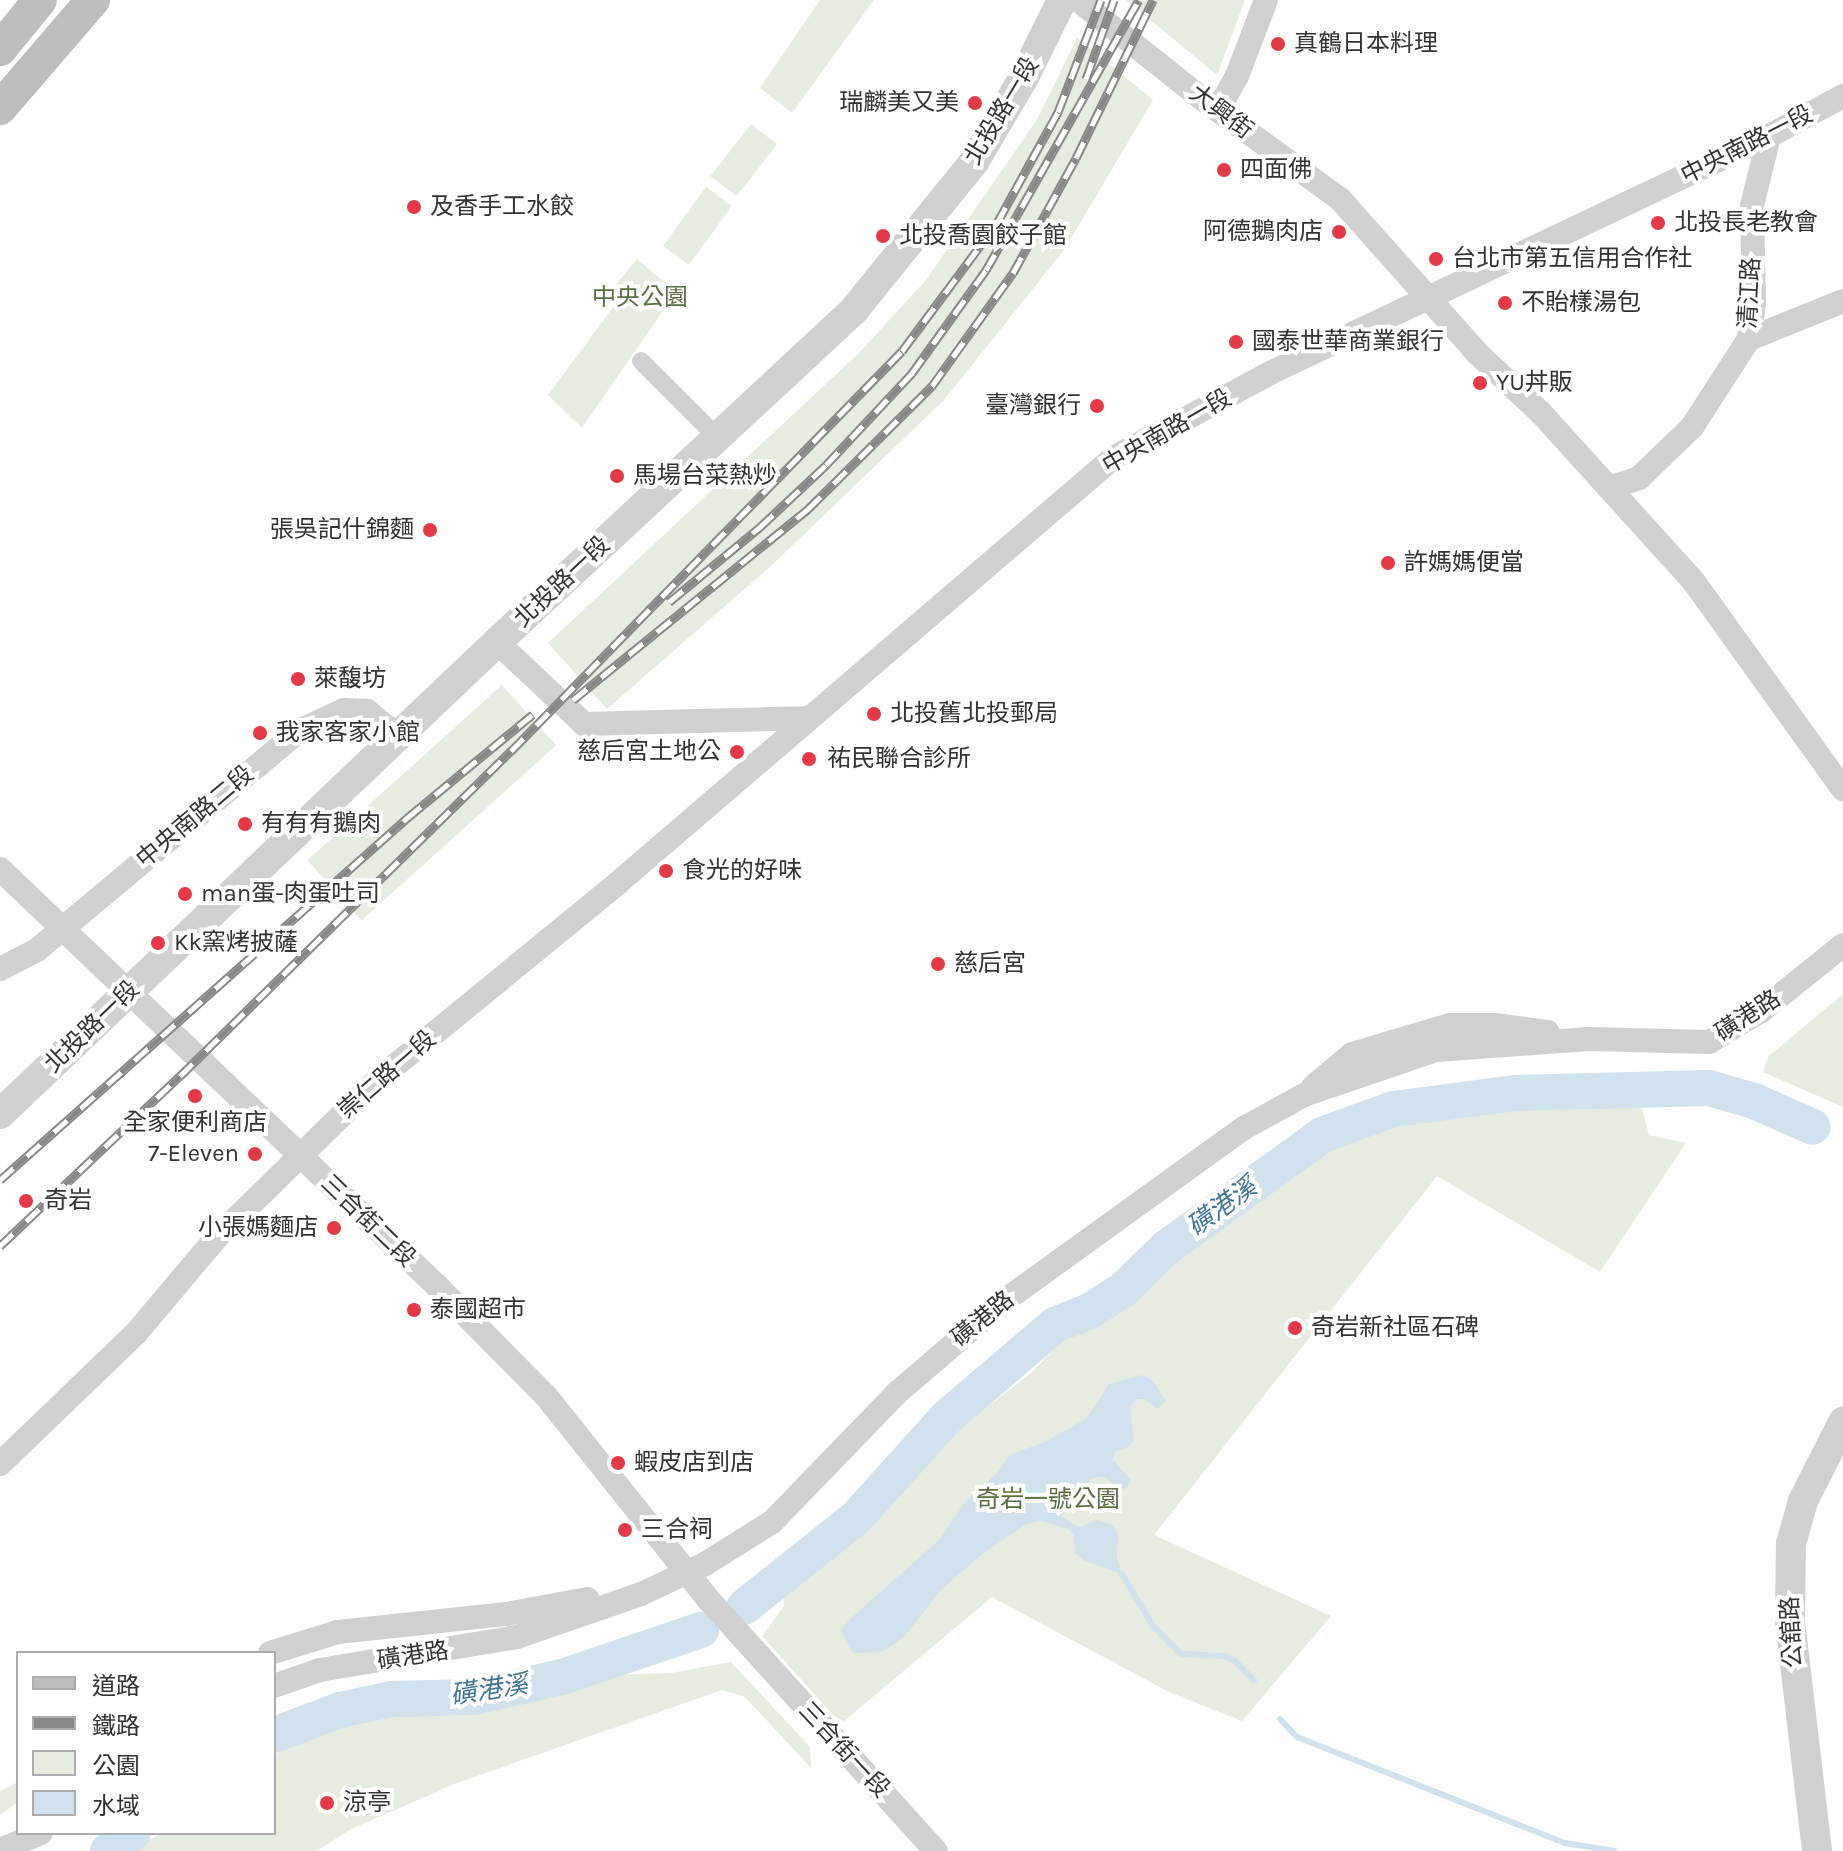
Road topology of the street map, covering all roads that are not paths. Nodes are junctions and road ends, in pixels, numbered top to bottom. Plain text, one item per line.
1 (40, 0) edge
2 (93, 0) edge
3 (1062, 0) edge
4 (1078, 0) edge
5 (1266, 0) edge
6 (0, 49) edge
7 (1843, 96) edge
8 (0, 108) edge
9 (1218, 110) junction
10 (1769, 136) junction
11 (1427, 297) junction
12 (1843, 301) edge
13 (1749, 339) junction
14 (641, 361) dead end
15 (718, 438) junction
16 (1609, 488) junction
17 (497, 642) junction
18 (806, 718) junction
19 (399, 737) junction
20 (1843, 789) edge
21 (0, 869) edge
22 (62, 928) junction
23 (1843, 945) edge
24 (0, 969) edge
25 (128, 994) junction
26 (0, 1114) edge
27 (299, 1154) junction
28 (1843, 1422) edge
29 (0, 1464) edge
30 (687, 1574) junction
31 (708, 1599) joint
32 (276, 1651) edge
33 (276, 1685) edge
34 (16, 1829) edge
35 (36, 1835) edge
36 (0, 1848) edge
37 (936, 1851) edge
38 (1817, 1851) edge

1 - 6 main road
2 - 8 main road
3 - 15 street, 北投路一段
4 - 9 street, 大興街
5 - 9 street
7 - 10 street, 中央南路一段
9 - 11 street, 大興街
10 - 11 street, 中央南路一段
10 - 13 street, 清江路
11 - 16 street, 大興街
11 - 18 street, 中央南路一段
12 - 13 street
13 - 16 street, 清江路
14 - 15 street
15 - 17 street, 北投路一段
16 - 20 street, 大興街
17 - 18 street
17 - 19 street, 北投路一段
18 - 27 street, 崇仁路一段
19 - 22 street, 中央南路二段
19 - 25 street, 北投路一段
21 - 22 street, 三合街二段
22 - 24 street, 中央南路二段
22 - 25 street, 三合街二段
23 - 30 street, 磺港路
25 - 26 street, 北投路一段
25 - 27 street, 三合街二段
27 - 29 street, 崇仁路一段
27 - 30 street, 三合街二段
28 - 38 street, 公舘路
30 - 31 street, 三合街二段
30 - 32 street, 磺港路
30 - 33 street, 磺港路
31 - 37 street, 三合街一段
34 - 36 street
35 - 36 street

